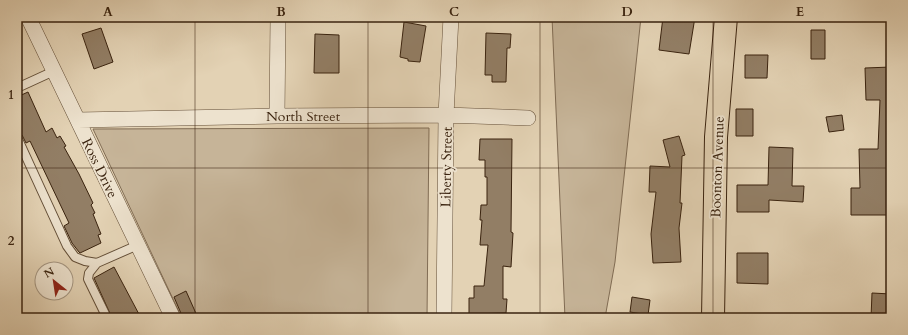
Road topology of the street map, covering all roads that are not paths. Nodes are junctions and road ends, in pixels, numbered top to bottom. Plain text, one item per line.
1 (28, 17) edge
2 (278, 17) edge
3 (451, 17) edge
4 (726, 17) edge
5 (54, 71) junction
6 (17, 88) edge
7 (277, 116) junction
8 (446, 116) junction
9 (528, 118) dead end
10 (78, 120) junction
11 (17, 137) edge
12 (138, 245) junction
13 (98, 263) junction
14 (107, 318) edge
15 (173, 318) edge
16 (444, 318) edge
17 (713, 318) edge

1 - 5 street, Ross Drive
2 - 7 street
3 - 8 street, Liberty Street
4 - 17 main road, Boonton Avenue
5 - 6 lane
5 - 10 street, Ross Drive
7 - 8 street, North Street
7 - 10 street, North Street
8 - 9 street, North Street
8 - 16 street, Liberty Street
10 - 12 street, Ross Drive
11 - 13 lane
12 - 13 lane
12 - 15 street, Ross Drive
13 - 14 lane

